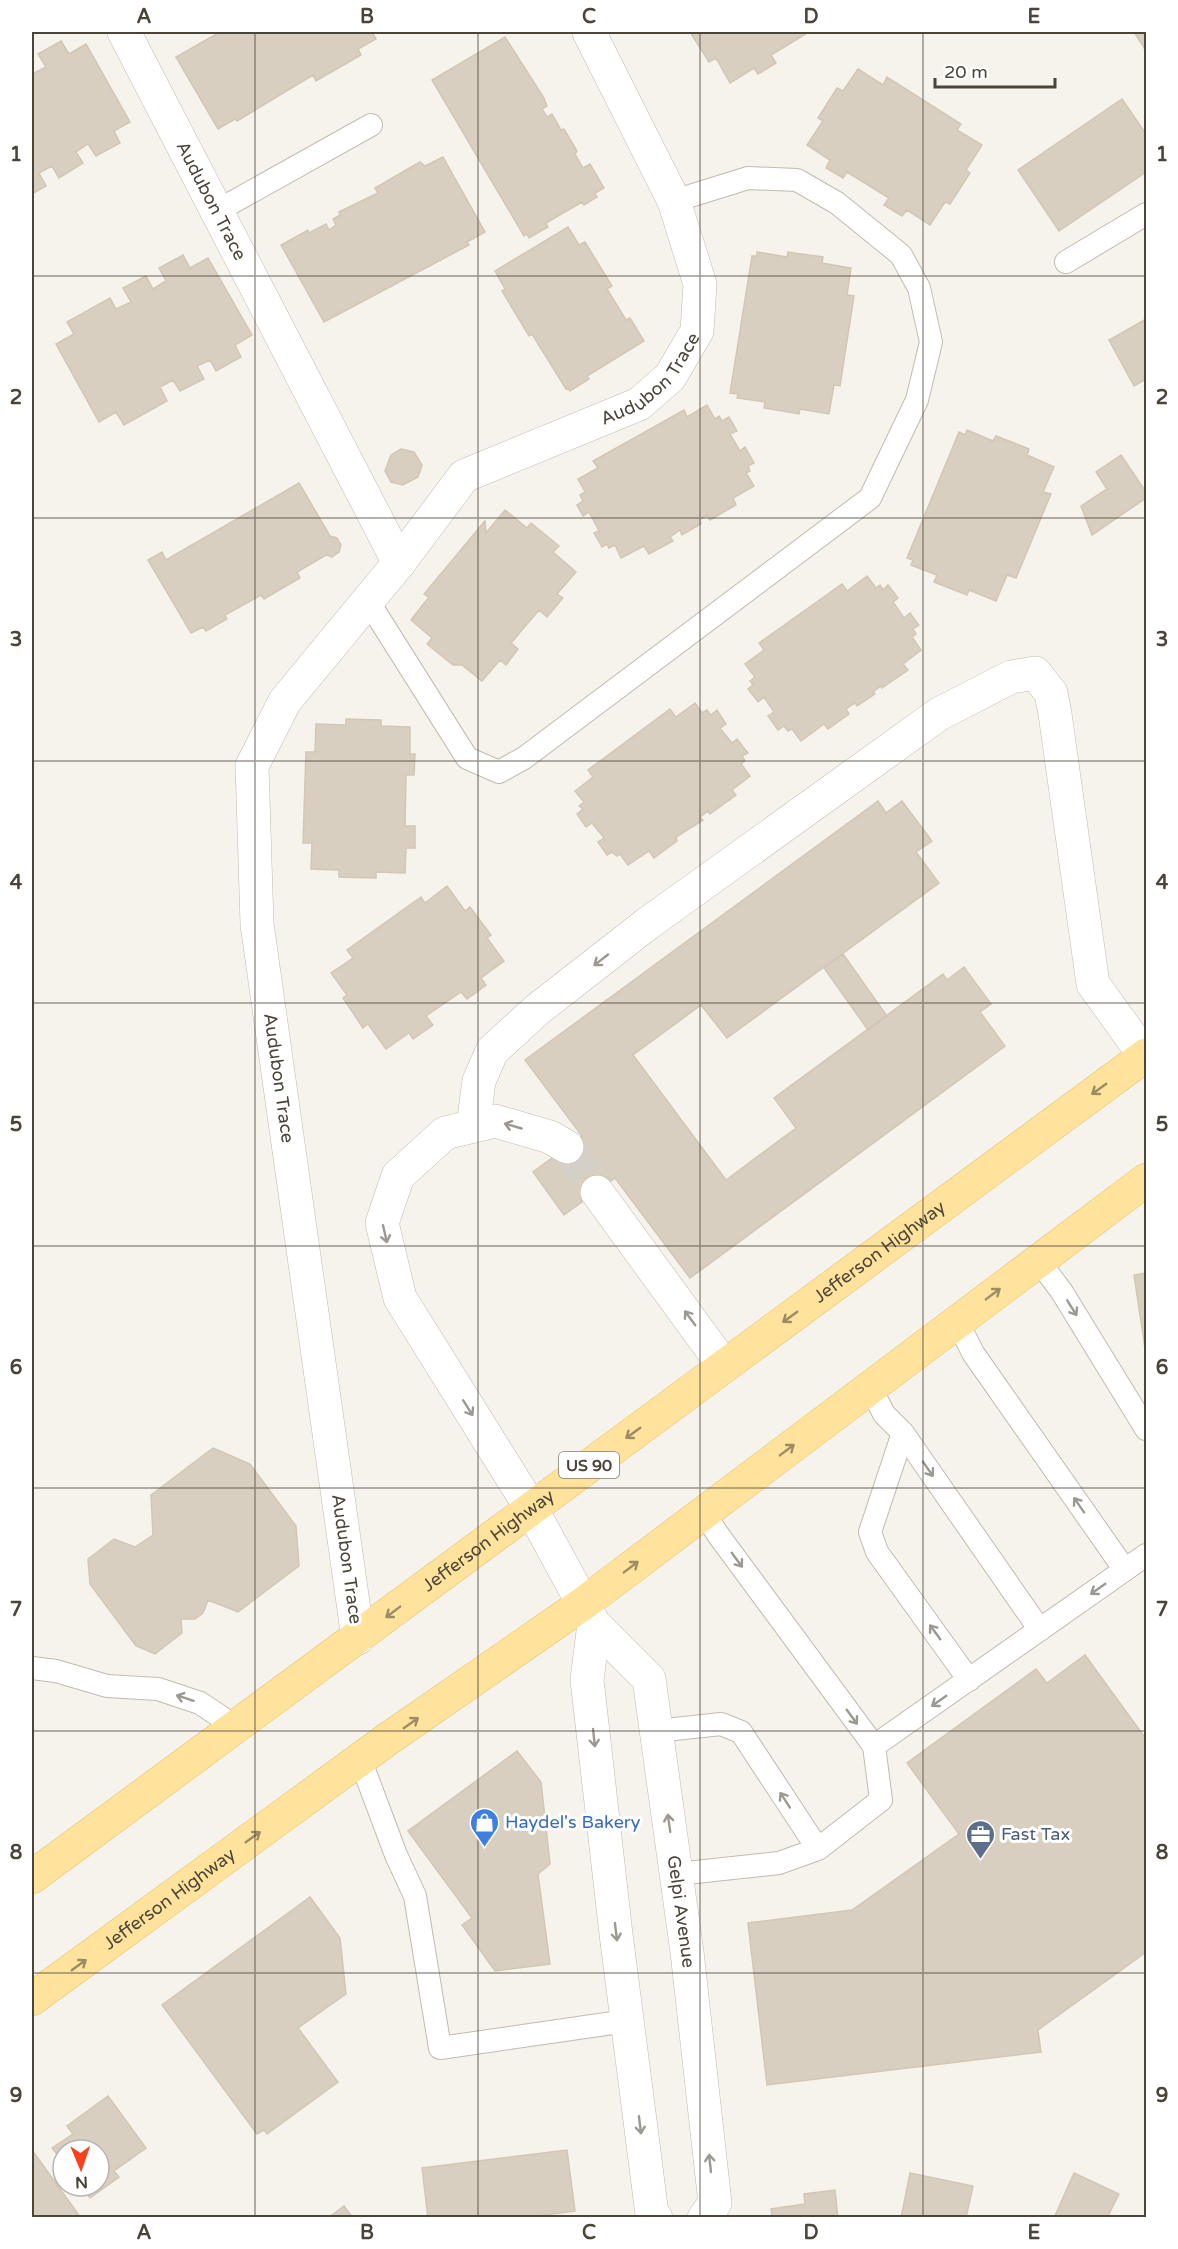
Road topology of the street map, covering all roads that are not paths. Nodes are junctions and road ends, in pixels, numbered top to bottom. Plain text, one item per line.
1 (124, 32) edge
2 (589, 32) edge
3 (371, 125) dead end
4 (674, 201) junction
5 (217, 211) junction
6 (1146, 214) edge
7 (1066, 262) dead end
8 (399, 563) junction
9 (368, 601) junction
10 (1146, 1055) edge
11 (473, 1126) junction
12 (567, 1147) tunnel mouth
13 (1146, 1180) edge
14 (597, 1191) tunnel mouth
15 (1038, 1260) junction
16 (957, 1322) junction
17 (724, 1366) junction
18 (870, 1387) junction
19 (1146, 1429) edge
20 (903, 1433) junction
21 (531, 1508) junction
22 (704, 1512) junction
23 (1146, 1556) edge
24 (1125, 1570) junction
25 (589, 1613) junction
26 (1040, 1630) junction
27 (358, 1638) junction
28 (32, 1668) edge
29 (969, 1680) junction
30 (236, 1727) junction
31 (656, 1731) junction
32 (874, 1746) junction
33 (360, 1759) junction
34 (818, 1849) junction
35 (676, 1874) junction
36 (32, 1876) edge
37 (32, 2000) edge
38 (627, 2021) junction
39 (656, 2217) edge
40 (704, 2217) edge

1 - 5 street, Audubon Trace
2 - 4 street, Audubon Trace
3 - 5 lane
4 - 8 street, Audubon Trace
4 - 9 lane
5 - 8 street, Audubon Trace
6 - 7 lane
8 - 9 street, Audubon Trace
9 - 27 street, Audubon Trace
10 -> 11 street
10 -> 17 main road, Jefferson Highway / US 90
12 -> 11 street, Gelpi Avenue
11 -> 21 street, Gelpi Avenue
13 - 15 main road, Jefferson Highway
17 -> 14 street
16 -> 15 main road, Jefferson Highway
15 -> 19 lane
16 - 18 main road, Jefferson Highway
24 -> 16 lane
17 -> 21 main road, Jefferson Highway / US 90
18 - 20 lane
22 -> 18 main road, Jefferson Highway
20 -> 26 lane
29 -> 20 lane
21 - 25 street, Gelpi Avenue
21 -> 27 main road, Jefferson Highway / US 90
25 -> 22 main road, Jefferson Highway
22 -> 32 lane
23 - 24 lane
24 -> 26 lane
25 - 31 street, Gelpi Avenue
33 -> 25 main road, Jefferson Highway
25 -> 38 street
26 - 29 lane
27 - 30 main road, Jefferson Highway / US 90
30 -> 28 lane
29 -> 32 lane
30 - 36 main road, Jefferson Highway / US 90
34 -> 31 lane
35 -> 31 street, Gelpi Avenue
32 - 34 lane
37 -> 33 main road, Jefferson Highway
33 - 38 lane
34 - 35 lane
40 -> 35 street, Gelpi Avenue
38 -> 39 street

